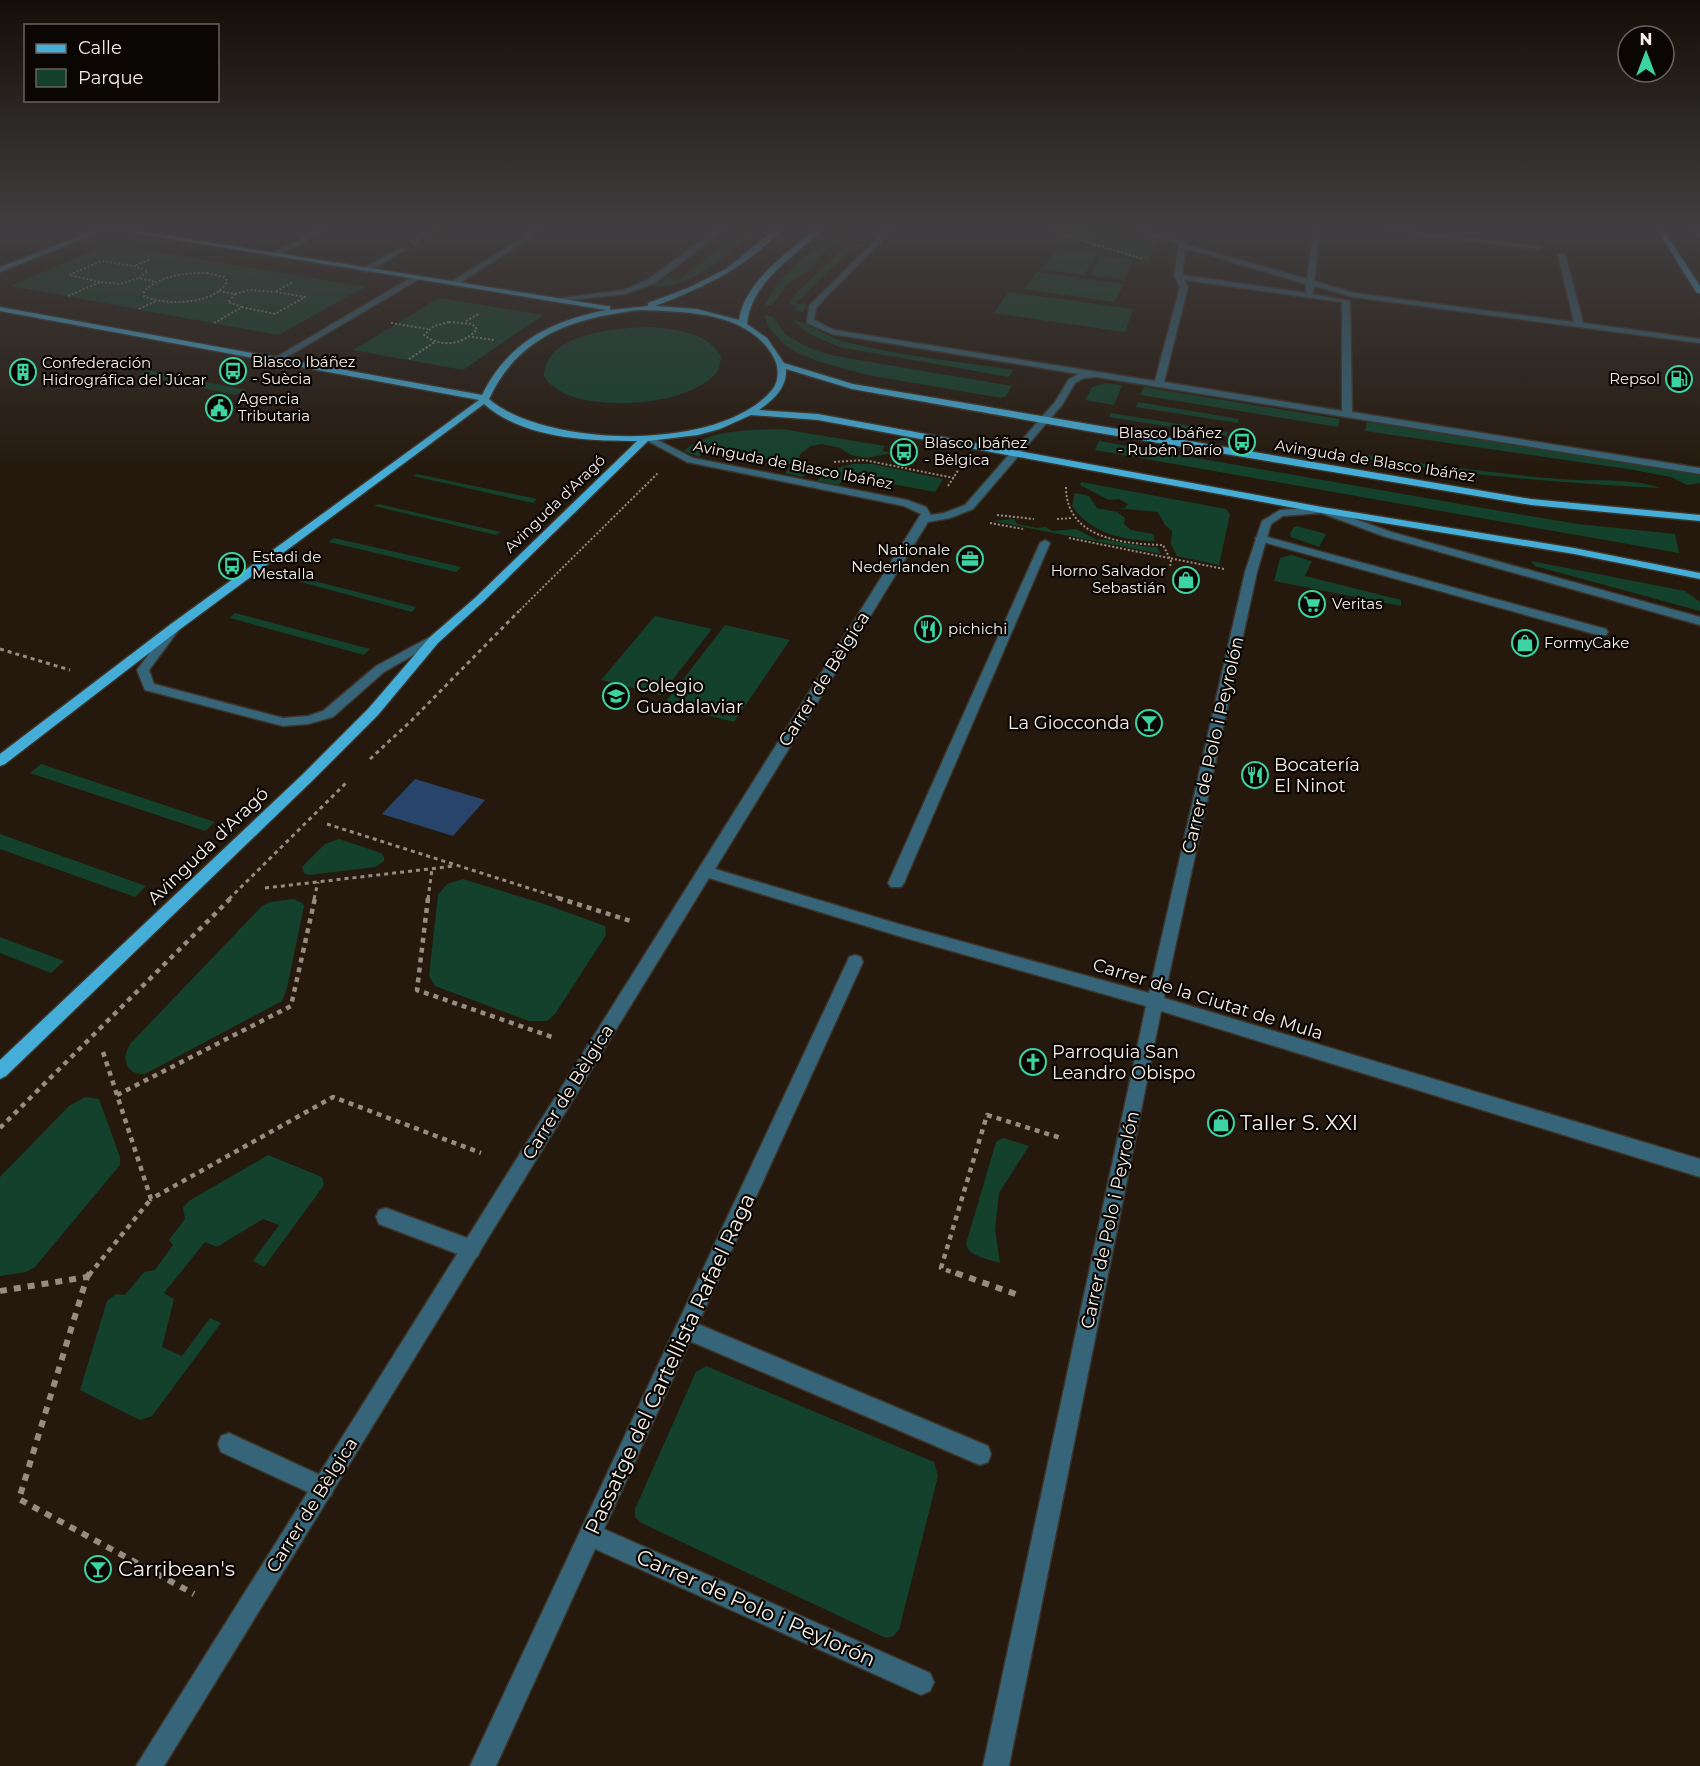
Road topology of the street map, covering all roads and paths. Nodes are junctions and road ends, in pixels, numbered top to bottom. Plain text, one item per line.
1 (242, 308) edge
2 (244, 308) edge
3 (285, 308) edge
4 (364, 308) edge
5 (608, 308) edge
6 (744, 308) edge
7 (812, 308) edge
8 (1178, 308) edge
9 (1346, 308) edge
10 (1402, 308) edge
11 (1454, 308) edge
12 (1575, 308) edge
13 (0, 309) edge
14 (640, 309) joint
15 (619, 310) junction
16 (228, 315) dead end
17 (391, 323) dead end
18 (743, 324) junction
19 (1579, 325) junction
20 (428, 329) junction
21 (1700, 340) edge
22 (435, 342) junction
23 (1700, 348) edge
24 (277, 359) junction
25 (401, 364) dead end
26 (782, 365) junction
27 (1101, 374) junction
28 (1159, 384) junction
29 (484, 399) junction
30 (750, 412) junction
31 (1347, 414) junction
32 (1046, 420) junction
33 (647, 439) junction
34 (1018, 453) junction
35 (830, 463) dead end
36 (664, 466) dead end
37 (1700, 471) edge
38 (953, 478) dead end
39 (1068, 480) dead end
40 (1322, 510) junction
41 (957, 513) junction
42 (997, 515) dead end
43 (1073, 518) junction
44 (1700, 518) edge
45 (924, 519) junction
46 (1053, 519) dead end
47 (1043, 520) dead end
48 (1025, 530) dead end
49 (1058, 536) dead end
50 (1260, 538) junction
51 (1045, 543) dead end
52 (1170, 558) junction
53 (1170, 567) dead end
54 (1228, 570) dead end
55 (1700, 576) edge
56 (1700, 621) edge
57 (175, 627) junction
58 (1602, 632) dead end
59 (434, 640) junction
60 (0, 649) edge
61 (70, 670) dead end
62 (369, 760) dead end
63 (0, 761) edge
64 (347, 782) dead end
65 (327, 824) dead end
66 (458, 866) junction
67 (432, 869) junction
68 (704, 871) junction
69 (318, 882) junction
70 (896, 883) dead end
71 (265, 888) dead end
72 (631, 921) dead end
73 (855, 962) dead end
74 (1155, 1002) junction
75 (555, 1038) dead end
76 (103, 1052) dead end
77 (0, 1071) edge
78 (117, 1095) junction
79 (0, 1128) edge
80 (1061, 1138) dead end
81 (481, 1153) dead end
82 (1700, 1168) edge
83 (151, 1200) junction
84 (386, 1217) dead end
85 (471, 1249) junction
86 (87, 1277) junction
87 (0, 1291) edge
88 (1021, 1296) dead end
89 (686, 1329) junction
90 (229, 1444) dead end
91 (980, 1454) dead end
92 (322, 1488) junction
93 (591, 1535) junction
94 (194, 1594) dead end
95 (921, 1682) dead end
96 (148, 1766) edge
97 (483, 1766) edge
98 (996, 1766) edge

1 - 16 path
2 - 3 path
4 - 24 street
5 - 15 main road
6 - 18 main road
7 - 27 street
8 - 28 street
9 - 31 street
10 - 23 street
11 - 19 street
12 - 19 street
13 - 24 main road
14 - 15 main road
14 - 18 main road
15 - 29 main road
17 - 20 path
18 - 26 main road
19 - 21 street
20 - 22 path
20 - 22 path
22 - 25 path
24 - 29 main road
26 - 30 main road
26 - 32 main road, Avinguda de Blasco Ibáñez
27 - 28 street
27 - 32 street
28 - 31 street
29 - 33 main road
29 - 57 main road, Avinguda d'Aragó
30 - 33 main road
30 - 34 main road
31 - 37 street
32 - 34 street
32 - 44 main road, Avinguda de Blasco Ibáñez
33 - 45 street, Avinguda de Blasco Ibáñez
33 - 59 main road, Avinguda d'Aragó
34 - 40 main road
34 - 41 street
35 - 38 path
36 - 62 path
39 - 43 path
40 - 50 street, Carrer de Polo i Peyrolón
40 - 55 main road
40 - 56 street
41 - 45 street
41 - 48 path
42 - 47 path
43 - 46 path
43 - 52 path
45 - 68 street, Carrer de Bèlgica
49 - 52 path
50 - 58 street
50 - 74 street, Carrer de Polo i Peyrolón
51 - 70 street
52 - 53 path
52 - 54 path
57 - 59 street, Avinguda d'Aragó
57 - 63 main road, Avinguda d'Aragó
59 - 77 main road, Avinguda d'Aragó
60 - 61 path
64 - 79 path
65 - 66 path
66 - 67 path
66 - 72 path
67 - 69 path
67 - 75 path
68 - 74 street, Carrer de la Ciutat de Mula
68 - 85 street, Carrer de Bèlgica
69 - 71 path
69 - 78 path
73 - 89 street, Passatge del Cartellista Rafael Raga
74 - 82 street, Carrer de la Ciutat de Mula
74 - 98 street, Carrer de Polo i Peyrolón
76 - 78 path
78 - 83 path
80 - 88 path
81 - 83 path
83 - 86 path
84 - 85 street
85 - 92 street, Carrer de Bèlgica
86 - 87 path
86 - 94 path
89 - 91 street
89 - 93 street, Passatge del Cartellista Rafael Raga
90 - 92 street
92 - 96 street, Carrer de Bèlgica
93 - 95 street, Carrer de Polo i Peylorón
93 - 97 street, Passatge del Cartellista Rafael Raga

